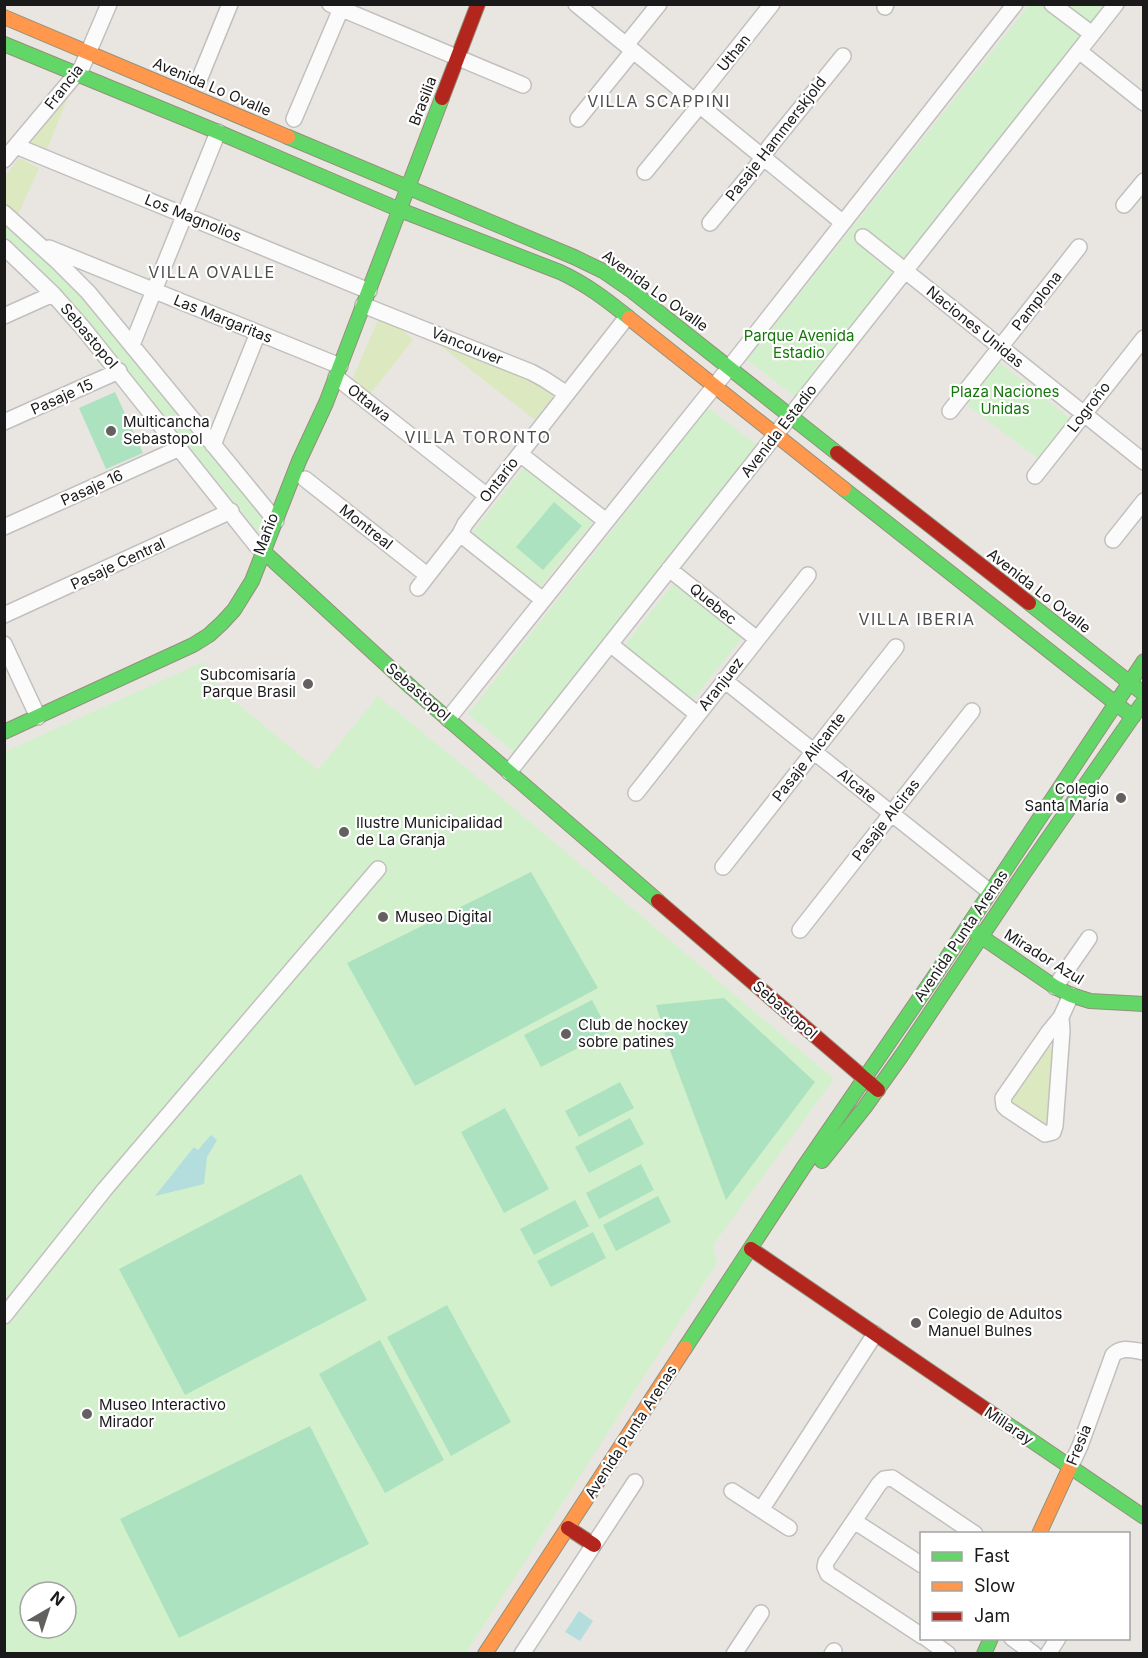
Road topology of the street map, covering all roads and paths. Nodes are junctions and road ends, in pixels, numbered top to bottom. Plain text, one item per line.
1 (109, 4) edge
2 (230, 4) edge
3 (478, 4) edge
4 (576, 4) edge
5 (659, 4) edge
6 (772, 4) edge
7 (1015, 4) edge
8 (1052, 4) edge
9 (1116, 4) edge
10 (338, 6) edge
11 (4, 17) edge
12 (1092, 34) junction
13 (4, 44) edge
14 (630, 48) junction
15 (1079, 51) junction
16 (89, 53) junction
17 (843, 56) dead end
18 (457, 57) junction
19 (77, 74) junction
20 (198, 80) dead end
21 (523, 84) dead end
22 (697, 103) junction
23 (1143, 103) edge
24 (294, 119) dead end
25 (578, 119) dead end
26 (218, 132) junction
27 (16, 146) junction
28 (763, 157) junction
29 (4, 160) edge
30 (645, 172) dead end
31 (1143, 181) edge
32 (408, 187) junction
33 (1124, 205) dead end
34 (400, 210) junction
35 (4, 213) edge
36 (184, 215) junction
37 (842, 222) junction
38 (710, 223) dead end
39 (863, 237) dead end
40 (40, 244) junction
41 (4, 247) edge
42 (1079, 247) dead end
43 (906, 270) junction
44 (154, 291) junction
45 (53, 294) junction
46 (366, 298) junction
47 (4, 316) edge
48 (627, 317) junction
49 (258, 333) junction
50 (1143, 338) edge
51 (132, 345) junction
52 (1000, 347) junction
53 (729, 368) junction
54 (119, 371) junction
55 (338, 372) junction
56 (714, 385) junction
57 (567, 394) junction
58 (326, 403) junction
59 (950, 411) dead end
60 (1084, 414) junction
61 (791, 416) junction
62 (4, 422) edge
63 (776, 434) junction
64 (213, 445) junction
65 (180, 448) junction
66 (520, 454) junction
67 (1143, 462) edge
68 (1035, 476) dead end
69 (305, 479) junction
70 (487, 496) junction
71 (1143, 501) edge
72 (231, 511) junction
73 (276, 521) junction
74 (606, 521) junction
75 (4, 527) edge
76 (460, 534) junction
77 (1113, 540) dead end
78 (269, 556) junction
79 (669, 569) junction
80 (428, 575) junction
81 (808, 575) dead end
82 (418, 588) dead end
83 (259, 596) dead end
84 (543, 600) junction
85 (249, 612) dead end
86 (4, 615) edge
87 (757, 639) junction
88 (4, 644) edge
89 (610, 644) junction
90 (193, 645) junction
91 (896, 647) dead end
92 (1143, 661) edge
93 (724, 680) junction
94 (1129, 683) junction
95 (1143, 694) edge
96 (1143, 701) edge
97 (1116, 704) junction
98 (972, 711) dead end
99 (697, 714) junction
100 (38, 717) junction
101 (1133, 717) junction
102 (448, 719) junction
103 (4, 732) edge
104 (814, 752) junction
105 (509, 772) junction
106 (636, 793) dead end
107 (891, 813) junction
108 (723, 867) dead end
109 (378, 869) dead end
110 (990, 892) junction
111 (967, 926) junction
112 (800, 930) dead end
113 (982, 937) junction
114 (1089, 938) dead end
115 (1055, 987) junction
116 (1071, 995) junction
117 (1143, 1004) edge
118 (1061, 1017) junction
119 (864, 1079) junction
120 (878, 1090) junction
121 (776, 1209) junction
122 (751, 1249) junction
123 (4, 1316) edge
124 (874, 1334) junction
125 (1143, 1352) edge
126 (1070, 1467) junction
127 (635, 1482) dead end
128 (732, 1491) dead end
129 (761, 1510) junction
130 (1143, 1517) edge
131 (854, 1521) junction
132 (568, 1528) junction
133 (789, 1528) dead end
134 (973, 1532) edge
135 (1039, 1532) edge
136 (594, 1545) junction
137 (920, 1564) edge
138 (761, 1613) dead end
139 (920, 1635) edge
140 (929, 1640) edge
141 (1015, 1640) edge
142 (1057, 1640) edge
143 (485, 1653) edge
144 (522, 1653) edge
145 (734, 1653) edge
146 (948, 1653) edge
147 (1034, 1653) edge
148 (1048, 1653) edge

1 - 16 street, Francia
2 - 20 street
3 - 18 main road, Brasilia
4 - 14 street
5 - 14 street
6 - 22 street, Uthan
7 - 37 street
8 - 12 street
9 - 12 street, Avenida Estadio
10 - 18 street
10 - 24 street
11 - 16 main road, Avenida Lo Ovalle
12 - 15 street, Avenida Estadio
13 - 19 main road
14 - 22 street
14 - 25 street
15 - 23 street
15 - 43 street, Avenida Estadio
16 - 19 street, Francia
16 - 32 main road, Avenida Lo Ovalle
17 - 28 street, Pasaje Hammerskjold
18 - 21 street
18 - 32 main road, Brasilia
19 - 26 main road
19 - 27 street, Francia
22 - 28 street
22 - 30 street, Uthan
26 - 34 main road
26 - 36 street
27 - 29 street, Francia
27 - 36 street, Los Magnolios
28 - 37 street
28 - 38 street, Pasaje Hammerskjold
31 - 33 street
32 - 34 main road, Brasilia
32 - 53 main road, Avenida Lo Ovalle
34 - 46 main road, Mañío
34 - 48 main road
35 - 40 street, Sebastopol
36 - 44 street
36 - 46 street, Los Magnolios
37 - 53 street
39 - 43 street, Naciones Unidas
40 - 44 street, Las Margaritas
40 - 51 street, Sebastopol
41 - 45 street, Sebastopol
42 - 52 street, Pamplona
43 - 52 street, Naciones Unidas
43 - 61 street, Avenida Estadio
44 - 49 street, Las Margaritas
44 - 51 street
45 - 47 street
45 - 54 street, Sebastopol
46 - 55 main road, Mañío
46 - 57 street, Vancouver
48 - 56 main road
48 - 57 street, Ontario
49 - 55 street, Las Margaritas
49 - 64 street
50 - 60 street, Logroño
51 - 64 street, Sebastopol
52 - 59 street, Pamplona
52 - 60 street, Naciones Unidas
53 - 56 street
53 - 61 main road, Avenida Lo Ovalle
54 - 62 street, Pasaje 15
54 - 65 street, Sebastopol
55 - 58 main road, Mañío
55 - 70 street, Ottawa
56 - 63 main road
56 - 74 street
57 - 66 street, Ontario
58 - 69 main road, Mañío
58 - 73 main road, Mañío
60 - 67 street, Naciones Unidas
60 - 68 street, Logroño
61 - 63 street, Avenida Estadio
61 - 94 main road, Avenida Lo Ovalle
63 - 79 street, Avenida Estadio
63 - 97 main road
64 - 73 street, Sebastopol
65 - 72 street, Sebastopol
65 - 75 street, Pasaje 16
66 - 70 street, Ontario
66 - 74 street
69 - 78 main road, Mañío
69 - 80 street, Montreal
70 - 76 street, Ontario
71 - 77 street
72 - 78 street, Sebastopol
72 - 86 street, Pasaje Central
73 - 78 main road, Mañío
74 - 84 street
76 - 80 street, Ontario
76 - 84 street
78 - 83 main road, Mañío
78 - 90 main road, Mañío
78 - 102 main road, Sebastopol
79 - 87 street, Quebec
79 - 89 street, Avenida Estadio
80 - 82 street, Ontario
81 - 87 street, Aranjuez
84 - 102 street
85 - 90 main road, Mañío
87 - 93 street, Aranjuez
88 - 100 street
89 - 99 street
89 - 105 street, Avenida Estadio
90 - 100 main road, Mañío
91 - 104 street, Pasaje Alicante
92 - 94 main road, Avenida Punta Arenas
93 - 99 street, Aranjuez
93 - 104 street, Alcate
94 - 95 main road, Avenida Lo Ovalle
94 - 97 main road, Avenida Punta Arenas
96 - 101 main road, Avenida Punta Arenas
97 - 101 main road
97 - 110 main road, Avenida Punta Arenas
98 - 107 street, Pasaje Alciras
99 - 106 street, Aranjuez
100 - 103 main road, Mañío
101 - 113 main road, Avenida Punta Arenas
102 - 105 main road, Sebastopol
104 - 107 street, Alcate
104 - 108 street, Pasaje Alicante
105 - 119 main road, Sebastopol
107 - 110 street, Alcate
107 - 112 street, Pasaje Alciras
109 - 123 street
110 - 111 main road, Avenida Punta Arenas
111 - 113 main road, Mirador Azul
111 - 119 main road, Avenida Punta Arenas
113 - 115 main road, Mirador Azul
113 - 120 main road, Avenida Punta Arenas
114 - 115 street
115 - 116 main road, Mirador Azul
116 - 117 main road, Mirador Azul
116 - 118 street
118 - 118 street
119 - 120 main road, Sebastopol
119 - 121 main road, Avenida Punta Arenas
120 - 121 main road, Avenida Punta Arenas
121 - 122 main road, Avenida Punta Arenas
122 - 124 main road, Millaray
122 - 132 main road, Avenida Punta Arenas
124 - 126 main road, Millaray
124 - 129 street
125 - 126 street, Fresia
126 - 130 main road, Millaray
126 - 135 main road, Fresia
127 - 136 street, Avenida Punta Arenas
128 - 129 street
129 - 133 street
131 - 134 street
131 - 137 street
131 - 139 street
132 - 136 main road
132 - 143 main road, Avenida Punta Arenas
136 - 144 street, Avenida Punta Arenas
138 - 145 street
140 - 146 street
141 - 147 street
142 - 148 street

